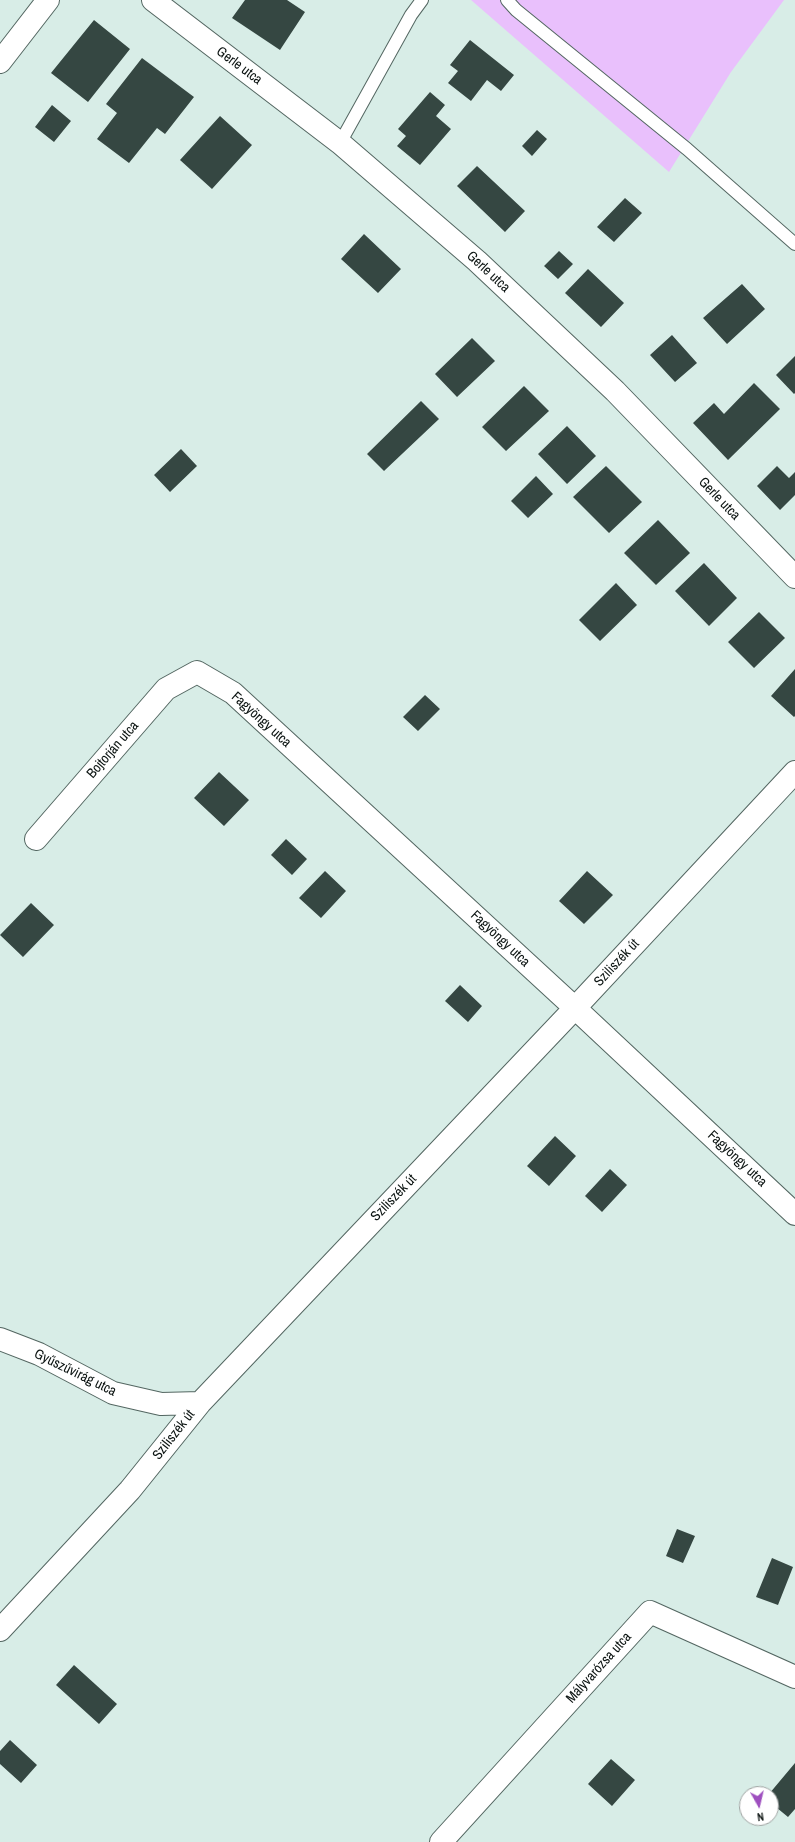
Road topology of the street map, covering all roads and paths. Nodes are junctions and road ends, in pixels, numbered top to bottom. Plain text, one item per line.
1 (48, 0) edge
2 (153, 0) edge
3 (422, 0) edge
4 (507, 0) edge
5 (0, 62) edge
6 (340, 143) junction
7 (795, 244) edge
8 (795, 577) edge
9 (198, 672) joint
10 (795, 772) edge
11 (36, 839) dead end
12 (575, 1008) junction
13 (795, 1214) edge
14 (0, 1339) edge
15 (200, 1403) junction
16 (0, 1630) edge
17 (795, 1677) edge
18 (441, 1842) edge

1 - 5 street
2 - 6 street, Gerle utca
3 - 6 lane
4 - 7 lane
6 - 8 street, Gerle utca
9 - 11 street, Bojtorján utca
9 - 12 street, Fagyöngy utca
10 - 12 street, Sziliszék út
12 - 13 street, Fagyöngy utca
12 - 15 street, Sziliszék út
14 - 15 street, Gyűszűvirág utca
15 - 16 street, Sziliszék út
17 - 18 street, Mályvarózsa utca

